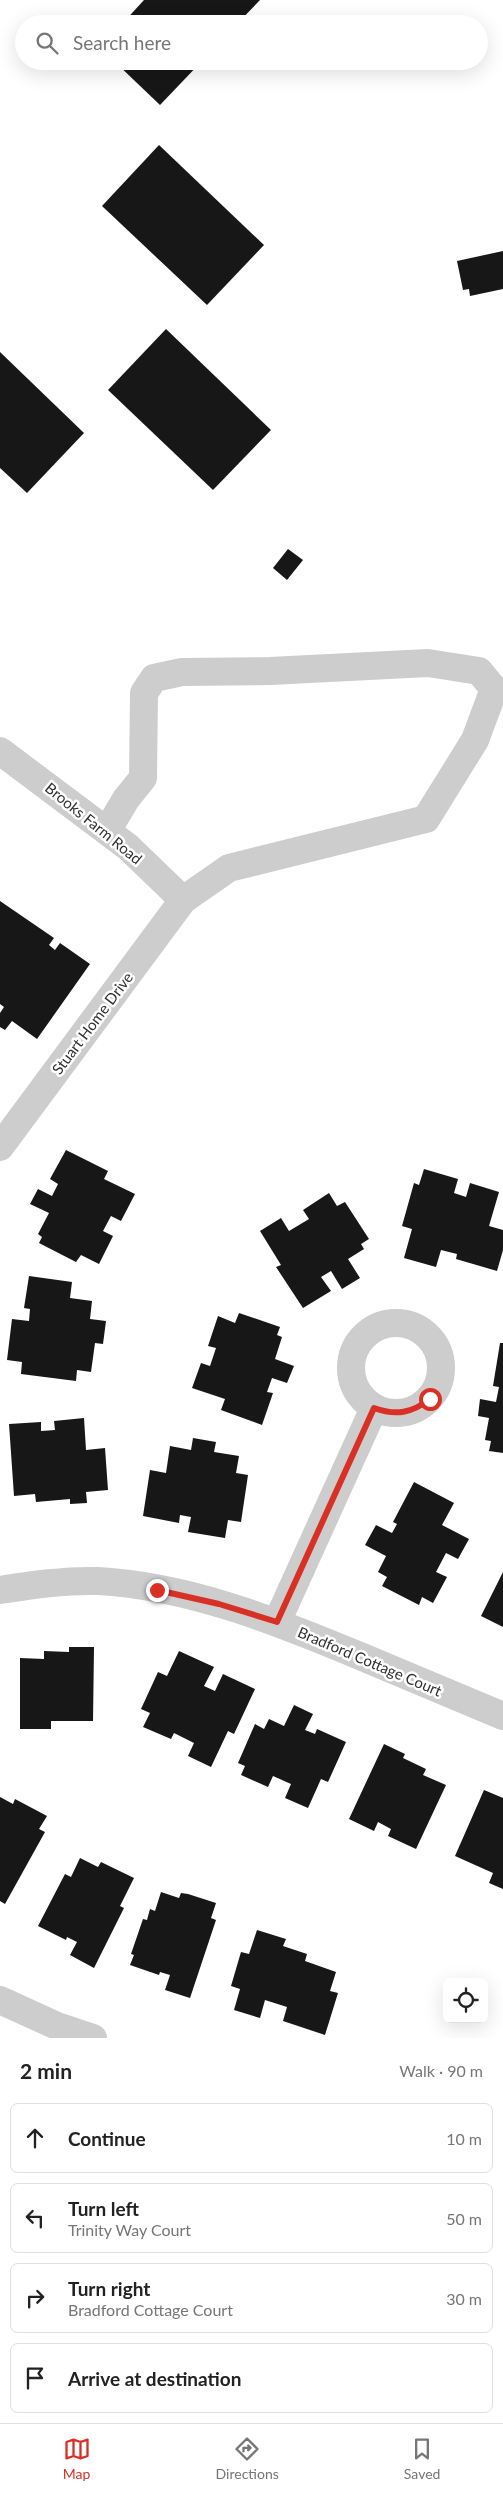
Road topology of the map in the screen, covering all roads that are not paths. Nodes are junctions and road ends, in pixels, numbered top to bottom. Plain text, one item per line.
1 (0, 751) edge
2 (106, 830) junction
3 (183, 900) junction
4 (0, 1147) edge
5 (374, 1408) dead end
6 (0, 1590) edge
7 (277, 1622) junction
8 (503, 1716) edge
9 (0, 2000) edge
10 (94, 2038) edge

1 - 2 street, Brooks Farm Road
2 - 3 street, Brooks Farm Road
2 - 3 street, Stuart Home Drive
3 - 4 street, Stuart Home Drive
5 - 7 street
6 - 7 street, Bradford Cottage Court
7 - 8 street, Bradford Cottage Court
9 - 10 street

